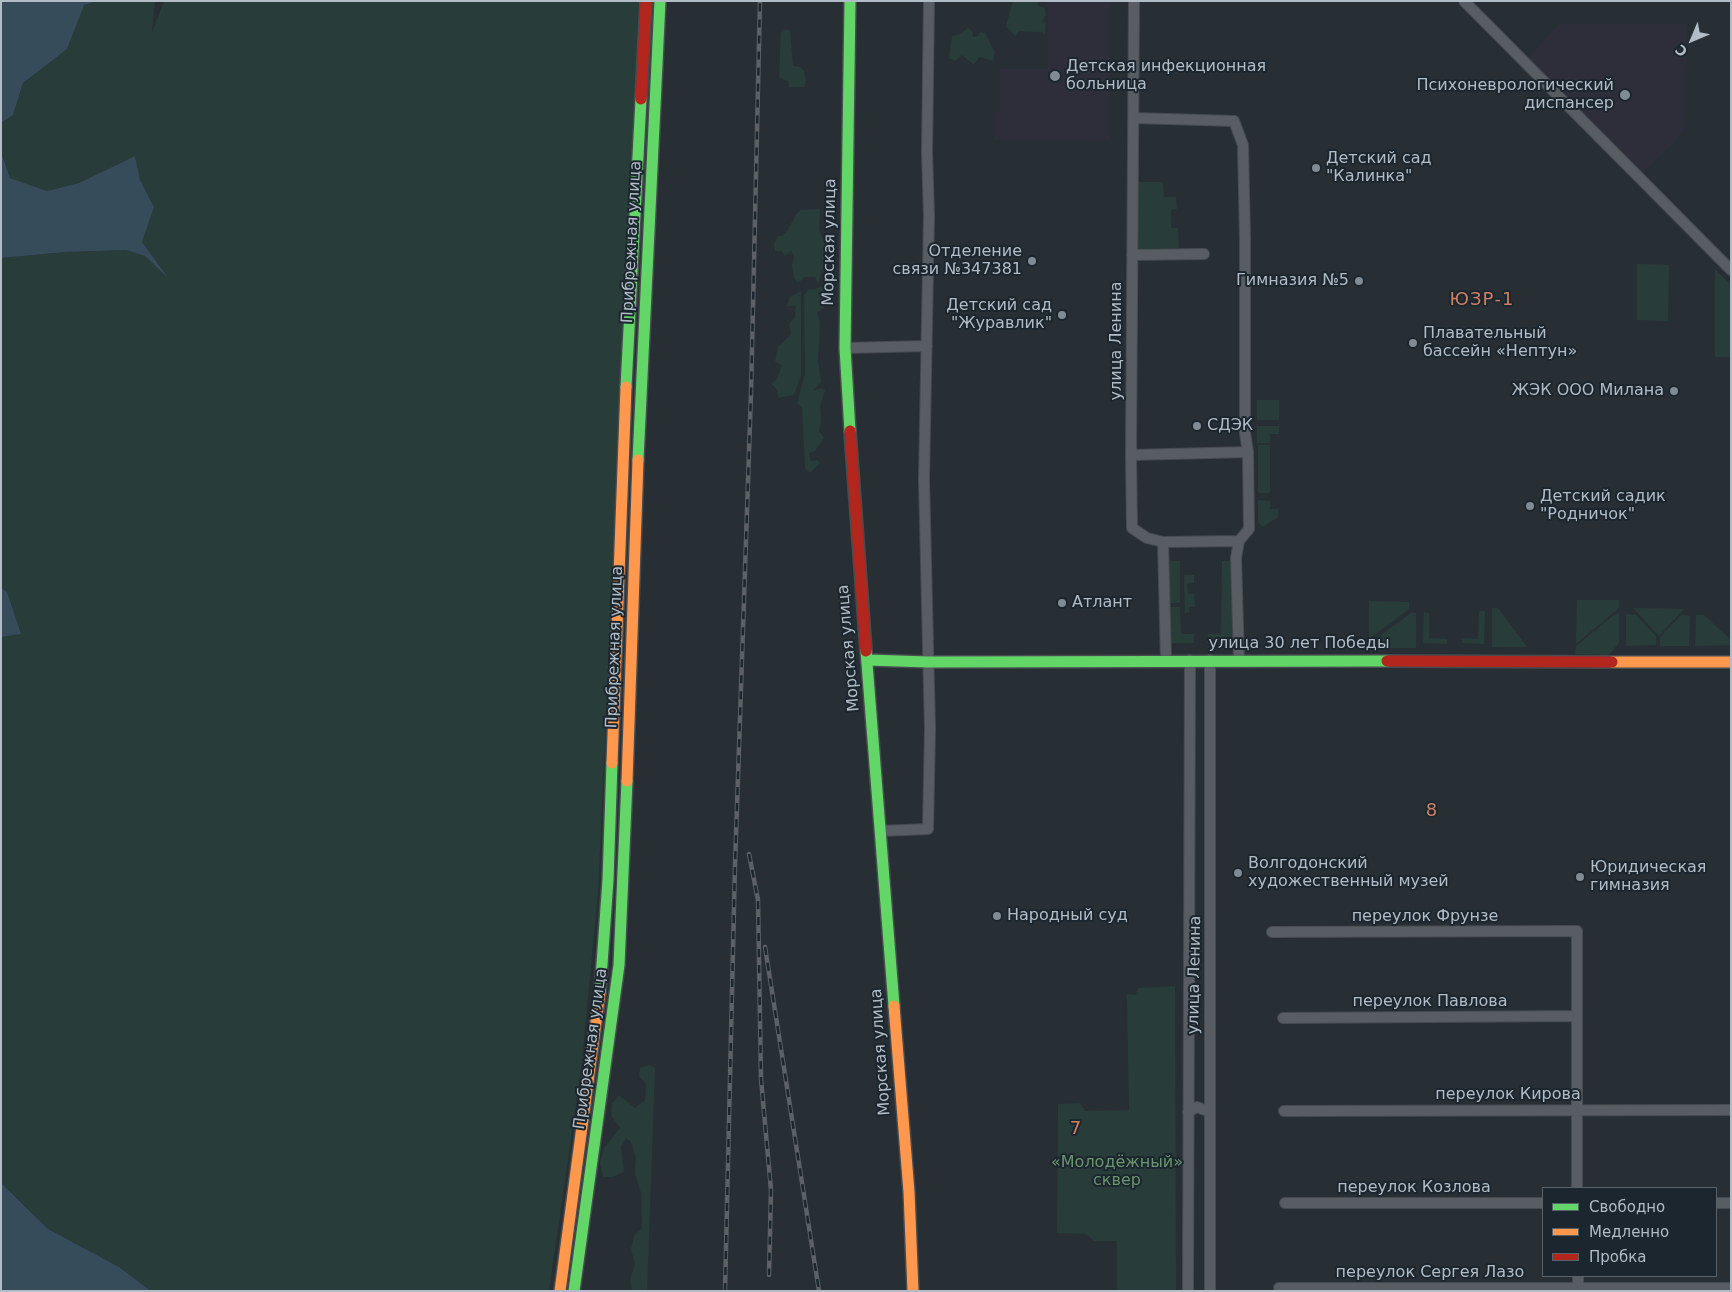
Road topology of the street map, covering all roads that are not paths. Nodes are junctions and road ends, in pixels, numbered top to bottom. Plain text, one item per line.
1 (646, 1) edge
2 (660, 1) edge
3 (850, 1) edge
4 (929, 1) edge
5 (1134, 1) edge
6 (1464, 1) edge
7 (1134, 118) junction
8 (1204, 254) dead end
9 (1132, 256) junction
10 (1731, 270) edge
11 (927, 346) junction
12 (845, 348) junction
13 (1248, 452) junction
14 (1131, 455) junction
15 (1239, 540) junction
16 (1163, 542) junction
17 (868, 660) junction
18 (1190, 660) junction
19 (1210, 660) junction
20 (1239, 660) junction
21 (1166, 661) junction
22 (928, 662) junction
23 (1731, 662) edge
24 (880, 831) junction
25 (1272, 932) dead end
26 (1574, 1016) junction
27 (1283, 1018) dead end
28 (1577, 1110) junction
29 (1731, 1110) edge
30 (1284, 1111) dead end
31 (1188, 1112) junction
32 (1210, 1112) junction
33 (1577, 1187) edge
34 (1542, 1202) edge
35 (1717, 1202) edge
36 (1731, 1202) edge
37 (1285, 1203) dead end
38 (1279, 1288) dead end
39 (1731, 1288) edge
40 (1578, 1289) edge
41 (560, 1291) edge
42 (574, 1291) edge
43 (913, 1291) edge
44 (1188, 1291) edge
45 (1210, 1291) edge

1 - 41 main road, Прибрежная улица
2 - 42 main road, Прибрежная улица
3 - 12 main road, Морская улица
4 - 11 street
5 - 7 street, улица Ленина
6 - 10 street
7 - 9 street, улица Ленина
7 - 13 street
8 - 9 street
9 - 14 street, улица Ленина
11 - 12 street
11 - 22 street
12 - 17 main road, Морская улица
13 - 14 street
13 - 15 street
14 - 16 street, улица Ленина
15 - 16 street
15 - 20 street
16 - 21 street
17 - 22 main road, улица 30 лет Победы
17 - 24 main road, Морская улица
18 - 19 main road, улица 30 лет Победы
18 - 21 main road, улица 30 лет Победы
18 - 31 street, улица Ленина
19 - 20 main road, улица 30 лет Победы
19 - 32 street, улица Ленина
20 - 23 main road, улица 30 лет Победы
21 - 22 main road, улица 30 лет Победы
22 - 24 street
24 - 43 main road, Морская улица
25 - 26 street, переулок Фрунзе
26 - 27 street, переулок Павлова
26 - 28 street
28 - 29 street, переулок Кирова
28 - 30 street, переулок Кирова
28 - 33 street
31 - 32 street
31 - 44 street, улица Ленина
32 - 45 street, улица Ленина
34 - 37 street, переулок Козлова
35 - 36 street
38 - 40 street, переулок Сергея Лазо
39 - 40 street, переулок Сергея Лазо

